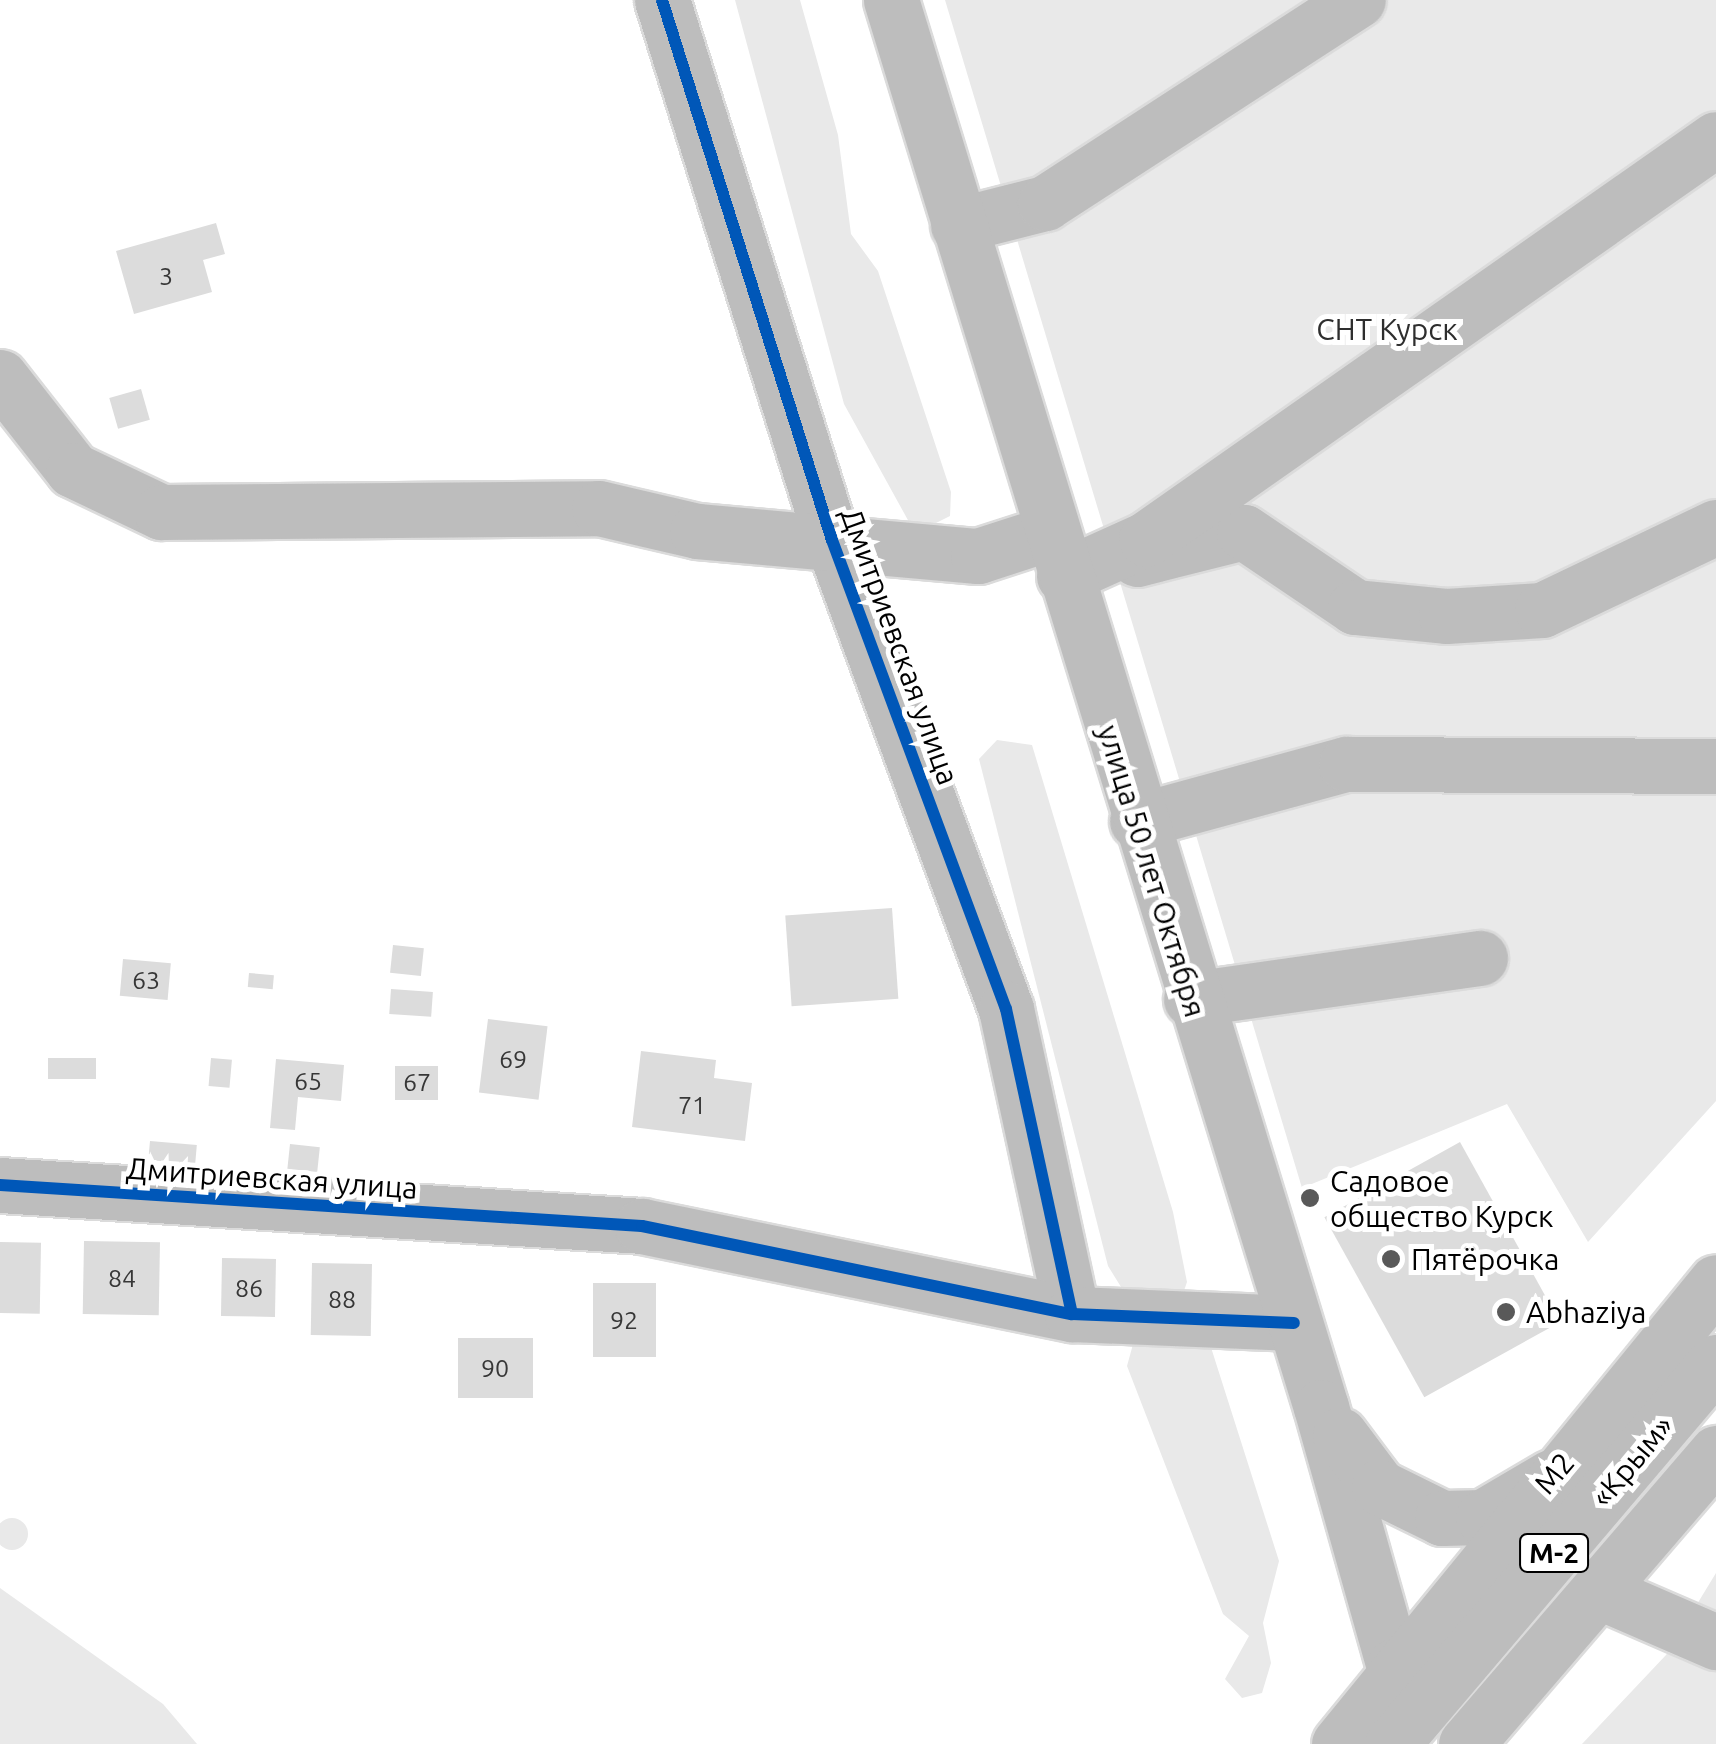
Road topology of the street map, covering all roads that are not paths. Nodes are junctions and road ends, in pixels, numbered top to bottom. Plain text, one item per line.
1 (662, 0) edge
2 (891, 0) edge
3 (1358, 0) edge
4 (1716, 139) edge
5 (958, 225) junction
6 (0, 377) edge
7 (1716, 527) edge
8 (832, 540) junction
9 (1070, 557) junction
10 (1716, 766) edge
11 (1137, 821) junction
12 (1480, 958) dead end
13 (1190, 999) junction
14 (0, 1185) edge
15 (1716, 1282) edge
16 (1072, 1314) junction
17 (1294, 1323) junction
18 (1716, 1362) edge
19 (1321, 1407) junction
20 (1716, 1454) edge
21 (1550, 1477) junction
22 (1598, 1592) junction
23 (1716, 1642) edge
24 (1394, 1666) junction
25 (1339, 1744) edge
26 (1392, 1744) edge
27 (1466, 1744) edge

1 - 8 main road, Дмитриевская улица
2 - 5 main road, улица 50 лет Октября
3 - 5 main road
4 - 9 main road
5 - 9 main road, улица 50 лет Октября
6 - 8 main road
7 - 9 main road
8 - 9 main road
8 - 16 main road, Дмитриевская улица
9 - 11 main road, улица 50 лет Октября
10 - 11 main road
11 - 13 main road, улица 50 лет Октября
12 - 13 main road
13 - 17 main road, улица 50 лет Октября
14 - 16 main road, Дмитриевская улица
15 - 21 main road, М2
16 - 17 main road, Дмитриевская улица
17 - 19 main road, улица 50 лет Октября
18 - 26 main road, «Крым» / М-2
19 - 21 main road
19 - 24 main road, улица 50 лет Октября
20 - 22 main road
21 - 24 main road, М2
22 - 23 main road
22 - 27 main road
24 - 25 main road, М2
24 - 26 main road, улица 50 лет Октября

